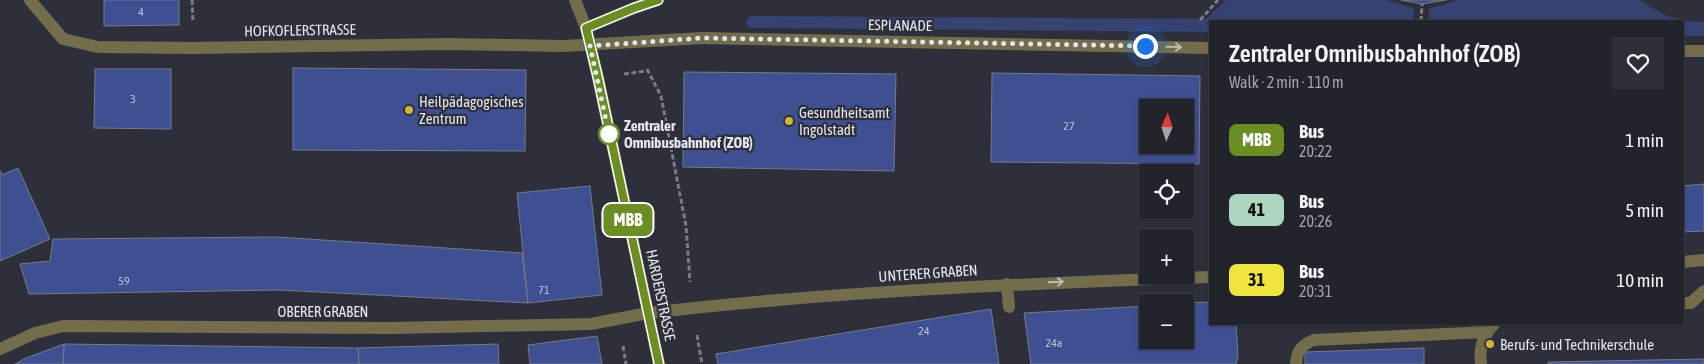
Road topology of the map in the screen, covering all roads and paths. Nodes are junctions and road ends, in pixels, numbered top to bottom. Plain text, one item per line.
1 (30, 0) edge
2 (575, 0) edge
3 (658, 0) edge
4 (1422, 4) dead end
5 (1421, 20) edge
6 (586, 28) junction
7 (636, 43) junction
8 (590, 46) junction
9 (1209, 48) edge
10 (1684, 51) edge
11 (1704, 51) edge
12 (1704, 260) edge
13 (1684, 262) edge
14 (1209, 277) edge
15 (1007, 284) junction
16 (1704, 291) edge
17 (1684, 303) edge
18 (1009, 307) dead end
19 (692, 308) junction
20 (648, 313) junction
21 (1491, 328) edge
22 (0, 349) edge
23 (659, 364) edge
24 (1296, 364) edge
25 (1481, 364) edge

1 - 8 street, HOFKOFLERSTRASSE
2 - 6 street, HARDERSTRASSE
3 - 6 street
4 - 5 path
6 - 8 street, HARDERSTRASSE
7 - 8 street, ESPLANADE
7 -> 9 street, ESPLANADE
7 - 19 path
8 - 20 street, HARDERSTRASSE
10 - 11 street
12 - 13 street
15 -> 14 street, UNTERER GRABEN
15 - 18 street
15 - 19 street, UNTERER GRABEN
16 - 17 street
19 - 20 street, UNTERER GRABEN
20 - 22 street, OBERER GRABEN
20 - 23 street, HARDERSTRASSE
21 - 24 street
21 - 25 street

